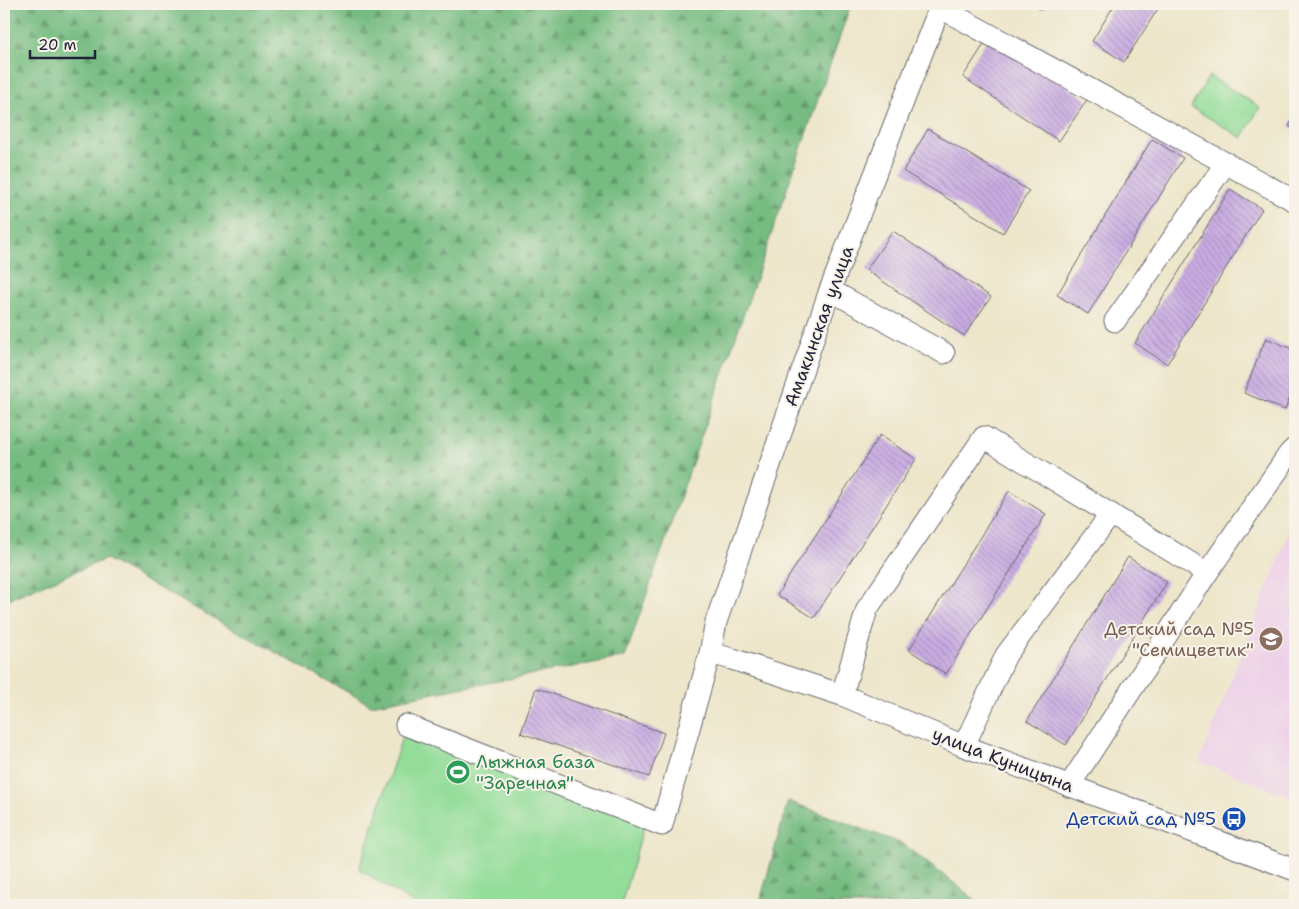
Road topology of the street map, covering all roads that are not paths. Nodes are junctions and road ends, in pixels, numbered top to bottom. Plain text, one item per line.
1 (940, 5) edge
2 (1226, 164) junction
3 (1295, 201) edge
4 (830, 290) junction
5 (1115, 321) dead end
6 (944, 354) dead end
7 (1295, 448) edge
8 (1111, 514) junction
9 (1207, 573) junction
10 (710, 653) junction
11 (842, 695) junction
12 (406, 725) dead end
13 (964, 746) junction
14 (1069, 786) junction
15 (1295, 870) edge

1 - 2 street
1 - 4 street, Амакинская улица
2 - 3 street
2 - 5 street
4 - 6 street
4 - 10 street, Амакинская улица
7 - 9 street
8 - 9 street
8 - 11 street
8 - 13 street
9 - 14 street
10 - 11 street, улица Куницына
10 - 12 street, Амакинская улица
11 - 13 street, улица Куницына
13 - 14 street, улица Куницына
14 - 15 street, улица Куницына

